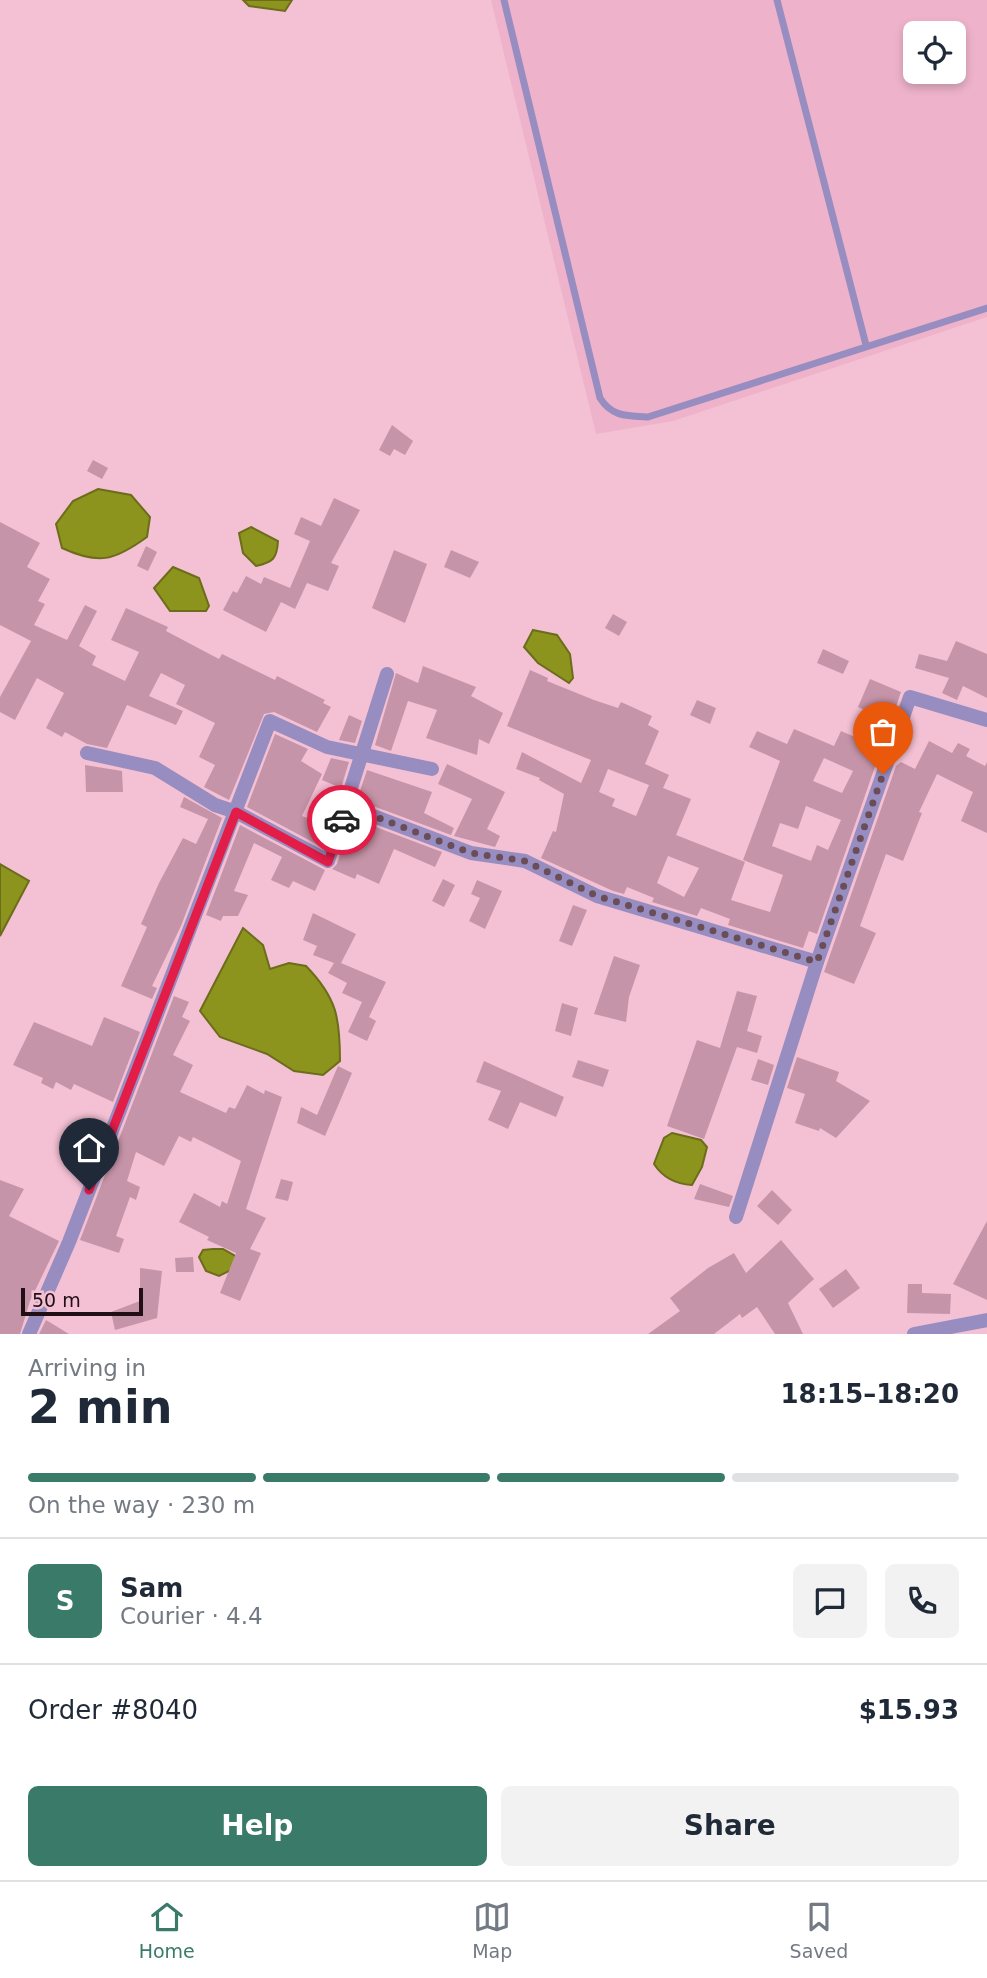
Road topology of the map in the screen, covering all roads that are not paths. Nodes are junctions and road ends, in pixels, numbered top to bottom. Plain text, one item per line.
1 (504, 0) edge
2 (777, 0) edge
3 (987, 308) edge
4 (866, 345) junction
5 (387, 674) dead end
6 (987, 720) edge
7 (87, 753) dead end
8 (362, 757) junction
9 (432, 769) dead end
10 (347, 806) junction
11 (236, 812) junction
12 (817, 962) junction
13 (736, 1217) dead end
14 (987, 1320) edge
15 (29, 1334) edge
16 (914, 1334) edge

1 - 4 lane
2 - 4 lane
3 - 4 lane
5 - 8 street
6 - 12 street
7 - 11 street
8 - 9 street
8 - 10 street
8 - 11 street
10 - 11 street
10 - 12 street
11 - 15 street
12 - 13 street
14 - 16 street

